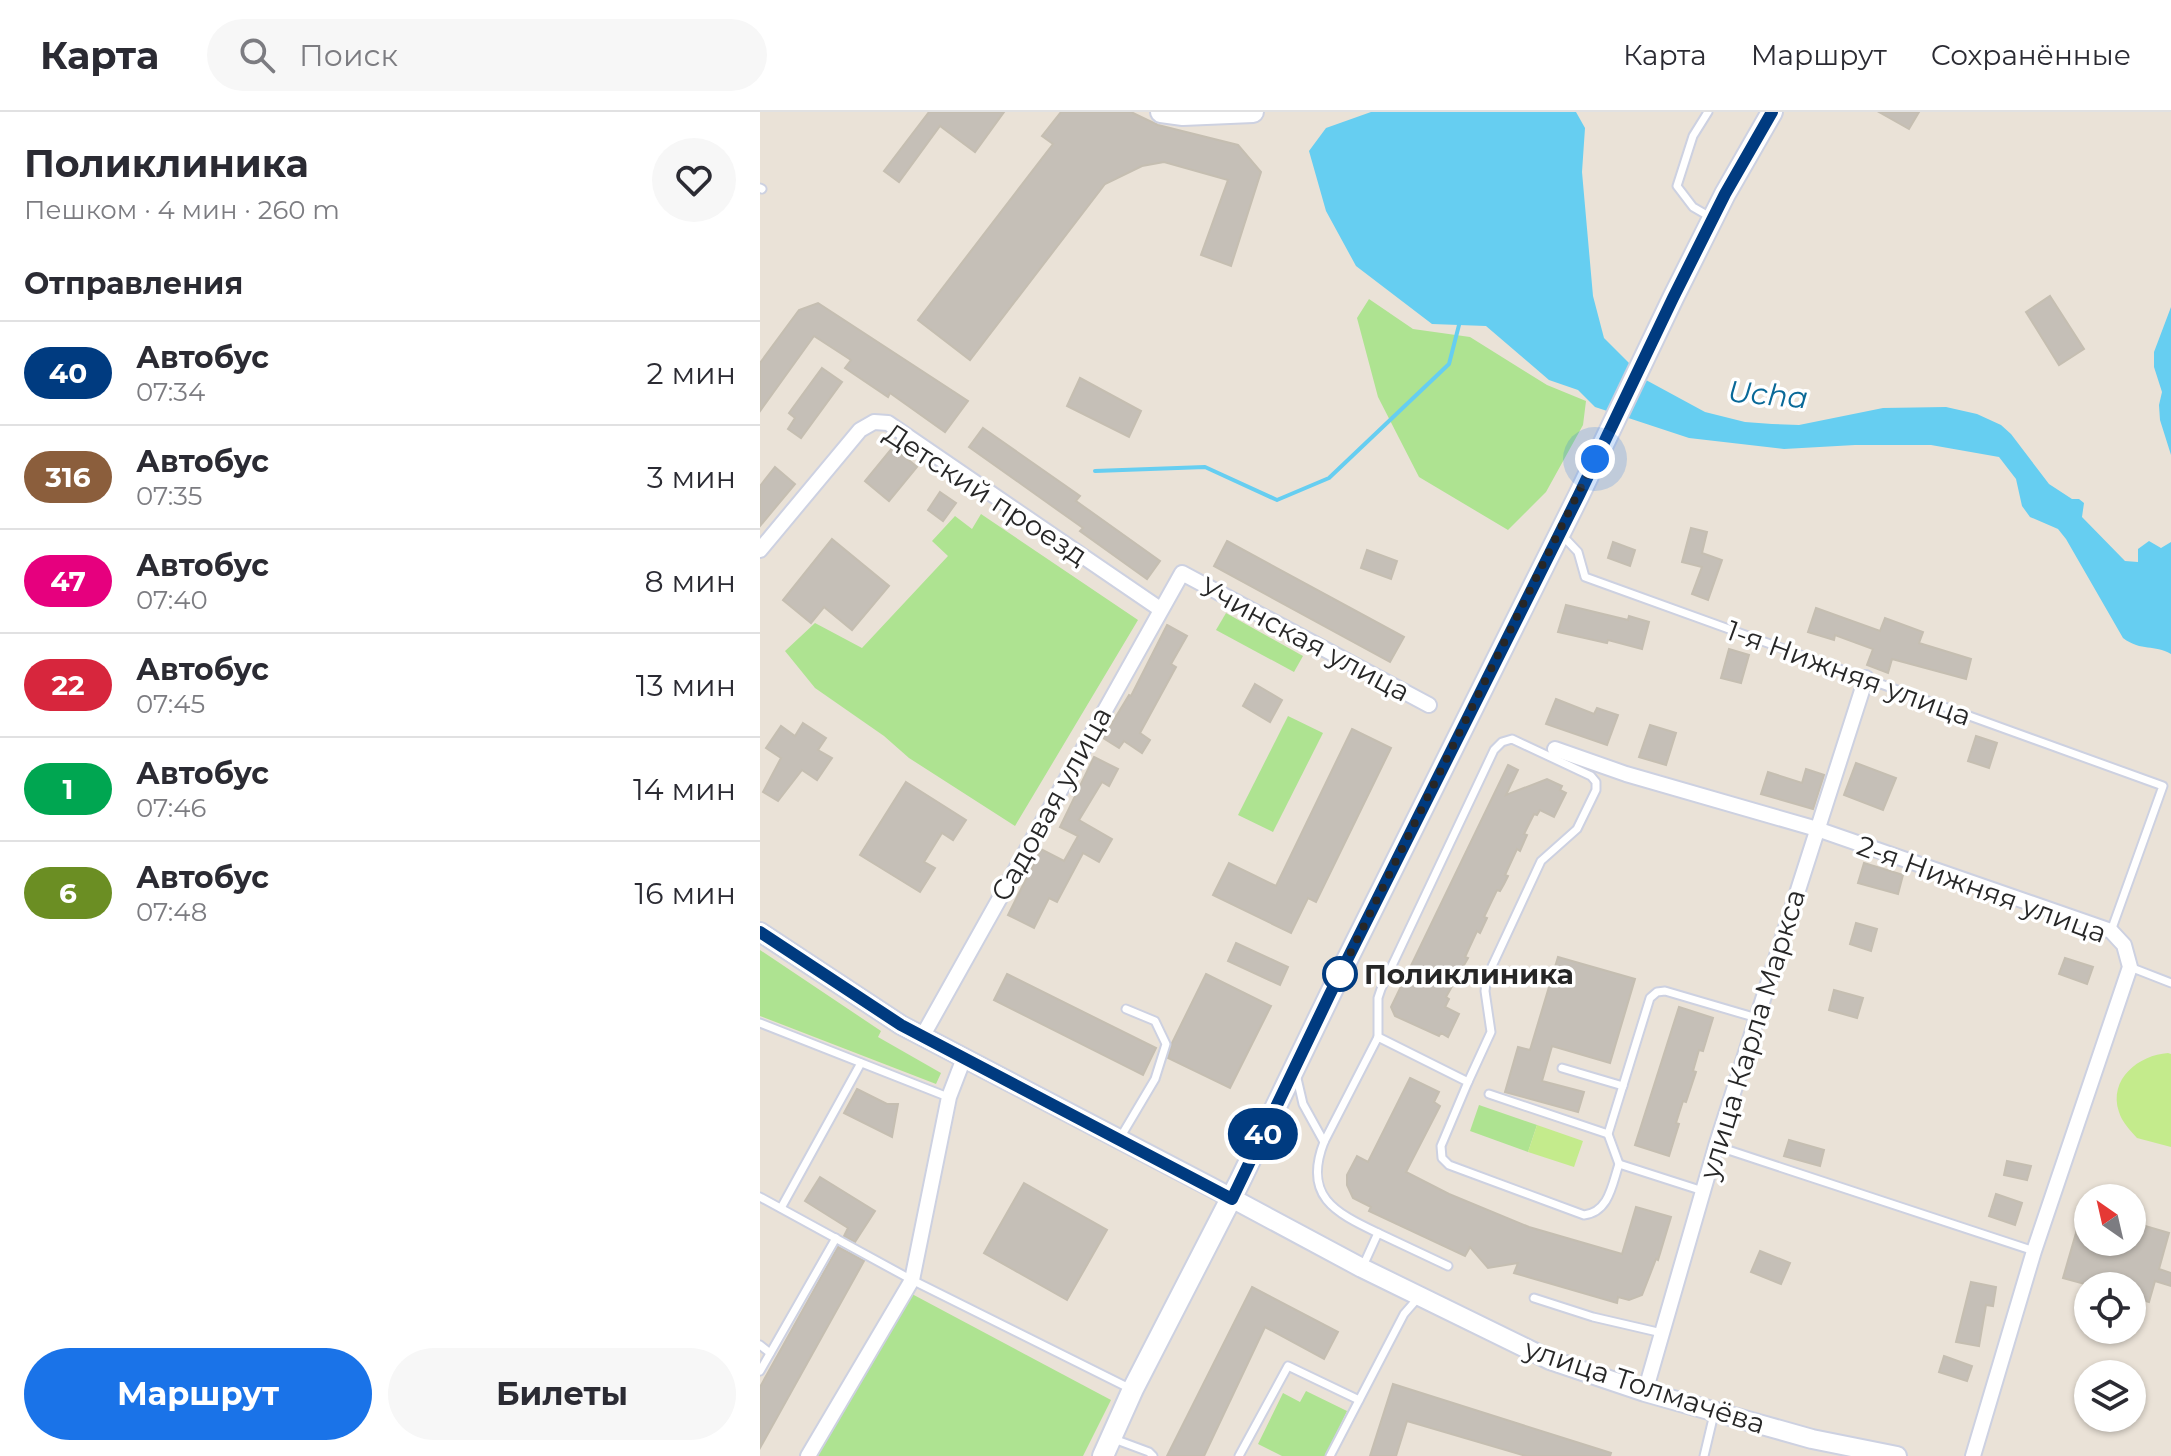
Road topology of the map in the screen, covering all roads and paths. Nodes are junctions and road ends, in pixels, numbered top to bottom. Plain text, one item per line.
1 (1253, 112) edge
2 (1708, 112) edge
3 (1772, 112) edge
4 (1165, 114) edge
5 (1713, 218) junction
6 (1560, 532) junction
7 (760, 550) edge
8 (1182, 573) joint
9 (1160, 609) junction
10 (1866, 678) junction
11 (1429, 705) dead end
12 (1555, 749) dead end
13 (2167, 788) edge
14 (1817, 829) junction
15 (2111, 931) junction
16 (760, 932) edge
17 (2130, 967) junction
18 (2171, 983) edge
19 (1126, 1009) dead end
20 (1757, 1018) junction
21 (760, 1023) edge
22 (922, 1037) junction
23 (1378, 1037) junction
24 (964, 1058) junction
25 (861, 1063) junction
26 (1295, 1068) junction
27 (1562, 1068) dead end
28 (1468, 1082) junction
29 (1623, 1086) junction
30 (1489, 1094) dead end
31 (949, 1097) junction
32 (1608, 1134) junction
33 (1119, 1140) junction
34 (1324, 1142) junction
35 (1716, 1146) junction
36 (1619, 1164) junction
37 (1703, 1191) junction
38 (760, 1197) edge
39 (1232, 1199) junction
40 (781, 1208) junction
41 (1378, 1233) junction
42 (836, 1238) junction
43 (2034, 1251) junction
44 (1448, 1266) dead end
45 (1362, 1268) junction
46 (912, 1280) junction
47 (1420, 1297) junction
48 (1534, 1298) dead end
49 (1662, 1333) junction
50 (760, 1345) edge
51 (770, 1353) junction
52 (760, 1371) edge
53 (1133, 1389) junction
54 (1645, 1392) junction
55 (1359, 1400) junction
56 (1715, 1411) junction
57 (1107, 1447) edge
58 (808, 1456) edge
59 (1153, 1456) edge
60 (1239, 1456) edge
61 (1330, 1456) edge
62 (1704, 1456) edge
63 (1897, 1456) edge
64 (1973, 1456) edge

1 - 4 main road
2 - 5 lane
3 - 5 main road
5 - 6 main road
6 - 10 lane, 1-я Нижняя улица
6 - 26 main road
7 - 9 street, Детский проезд
8 - 9 street, Садовая улица
8 - 11 street, Учинская улица
9 - 22 street, Садовая улица
10 - 13 lane, 1-я Нижняя улица
10 - 14 street, улица Карла Маркса
12 - 14 street, 2-я Нижняя улица
13 - 15 lane, 1-я Нижняя улица
14 - 15 street, 2-я Нижняя улица
14 - 20 street, улица Карла Маркса
15 - 17 street, 2-я Нижняя улица
16 - 22 street, улица Толмачёва
17 - 18 lane
17 - 43 street, 2-я Нижняя улица
19 - 33 lane
20 - 29 lane
20 - 35 street, улица Карла Маркса
21 - 25 lane
22 - 24 street, улица Толмачёва
23 - 28 lane
23 - 28 lane
23 - 34 lane
24 - 31 street
24 - 33 street, улица Толмачёва
25 - 31 lane
25 - 40 lane
26 - 34 lane
26 - 39 main road
27 - 29 lane
28 - 36 lane
29 - 32 lane
30 - 32 lane
31 - 46 street
32 - 36 lane
33 - 39 street, улица Толмачёва
34 - 41 lane
35 - 37 street, улица Карла Маркса
35 - 43 lane
36 - 37 lane
37 - 49 street, улица Карла Маркса
38 - 40 lane
39 - 45 street, улица Толмачёва
39 - 53 main road
40 - 42 lane
41 - 44 lane
41 - 45 lane
42 - 46 lane
42 - 51 lane
43 - 64 street, 2-я Нижняя улица
45 - 47 street, улица Толмачёва
46 - 53 lane
46 - 58 street
47 - 54 street, улица Толмачёва
47 - 55 lane
48 - 49 lane
49 - 54 street, улица Карла Маркса
50 - 51 lane
51 - 52 lane
53 - 57 main road
54 - 56 street, улица Толмачёва
55 - 60 lane
55 - 61 lane
56 - 62 lane
56 - 63 street, улица Толмачёва
57 - 59 lane

